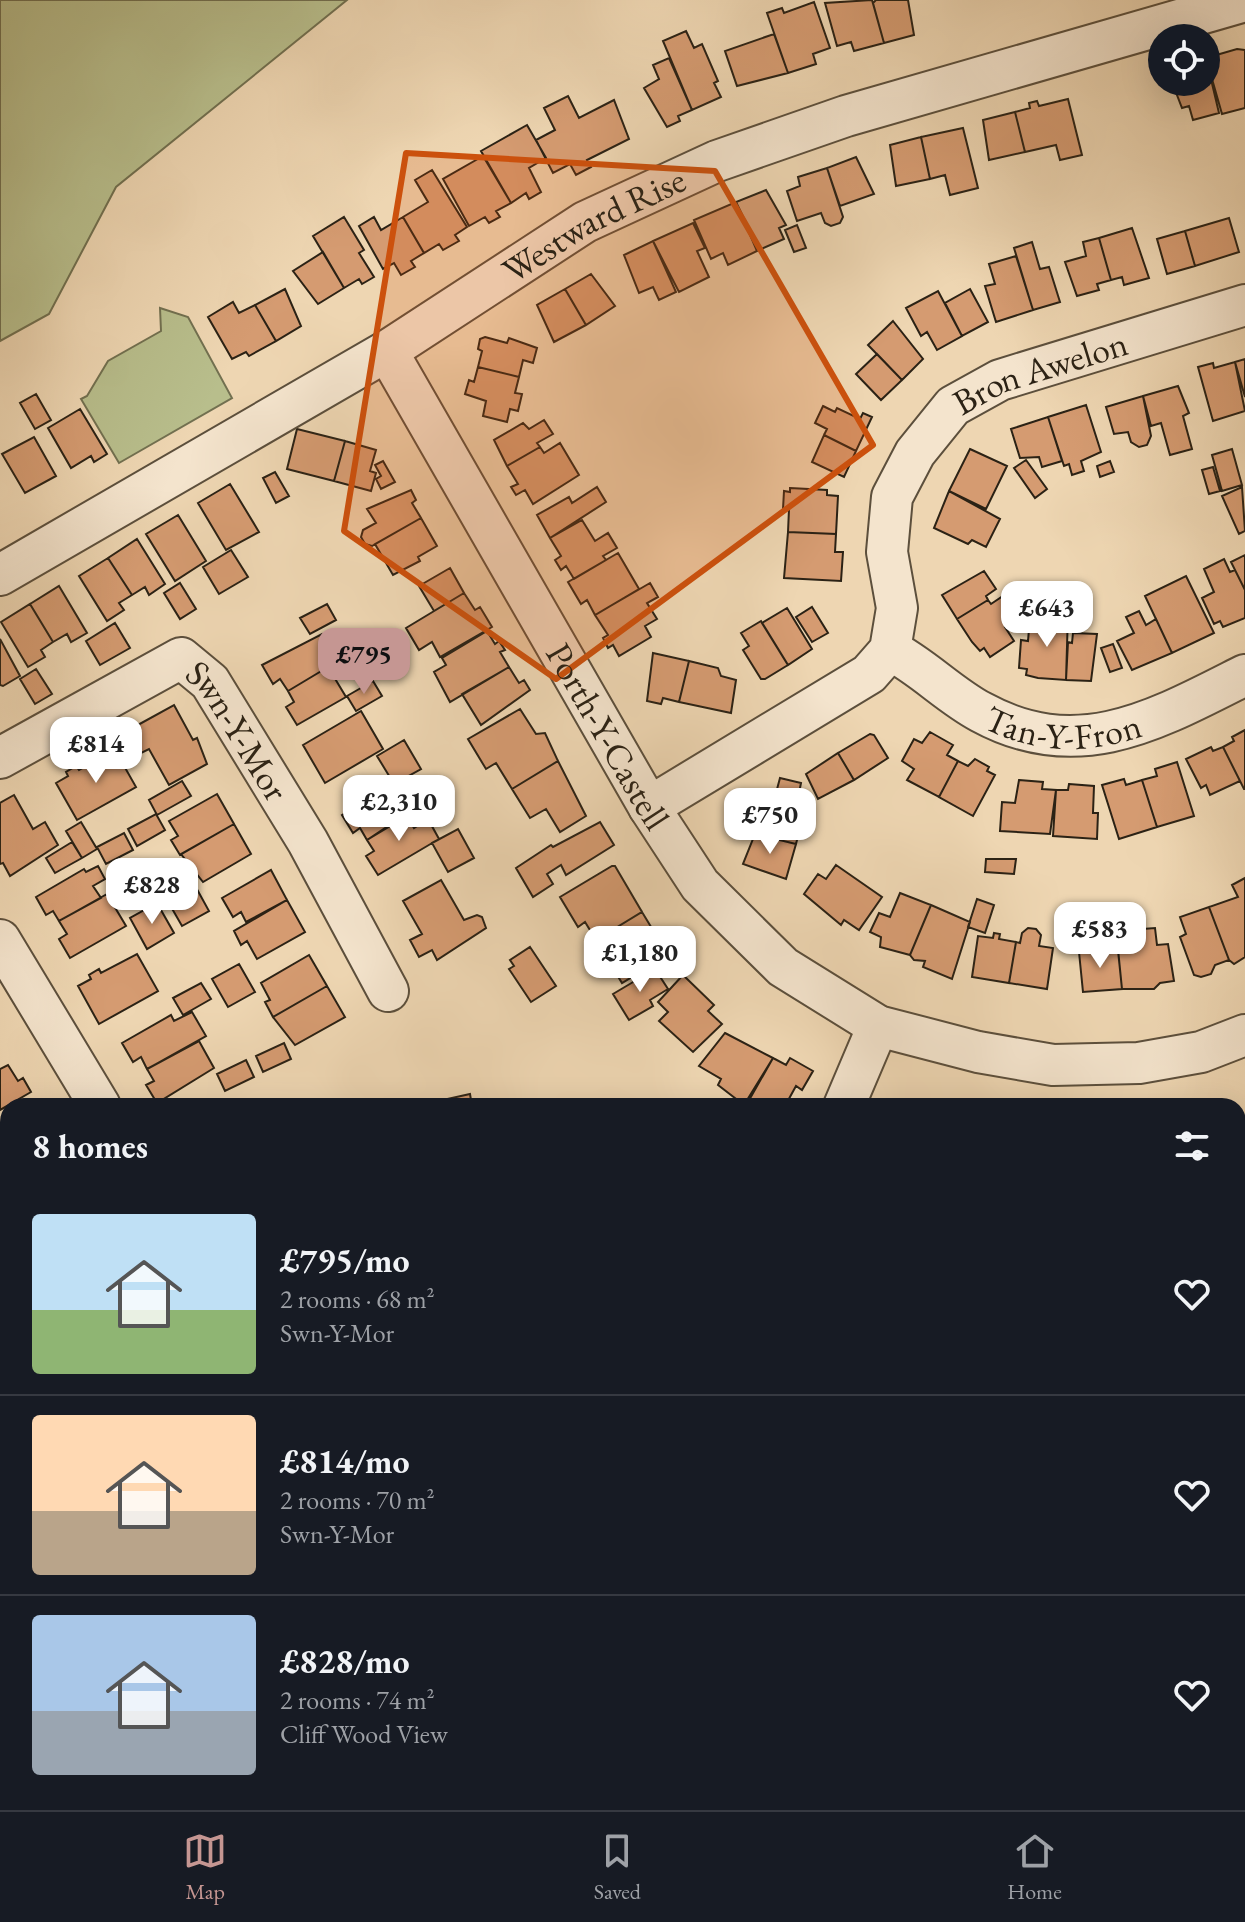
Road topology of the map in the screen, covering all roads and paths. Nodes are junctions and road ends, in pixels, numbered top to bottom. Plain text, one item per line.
1 (1245, 1) edge
2 (1245, 305) edge
3 (387, 351) junction
4 (0, 575) edge
5 (890, 650) junction
6 (1245, 675) edge
7 (0, 758) edge
8 (649, 807) junction
9 (0, 940) edge
10 (388, 991) dead end
11 (878, 1026) junction
12 (1245, 1035) edge
13 (95, 1098) edge
14 (847, 1098) edge

1 - 3 street, Westward Rise
2 - 5 street, Bron Awelon
3 - 4 street, Westward Rise
3 - 8 street, Porth-Y-Castell
5 - 6 street, Tan-Y-Fron
5 - 8 street
7 - 10 street, Swn-Y-Mor
8 - 11 street, Porth-Y-Castell
9 - 13 street
11 - 12 street, Porth-Y-Castell
11 - 14 street

